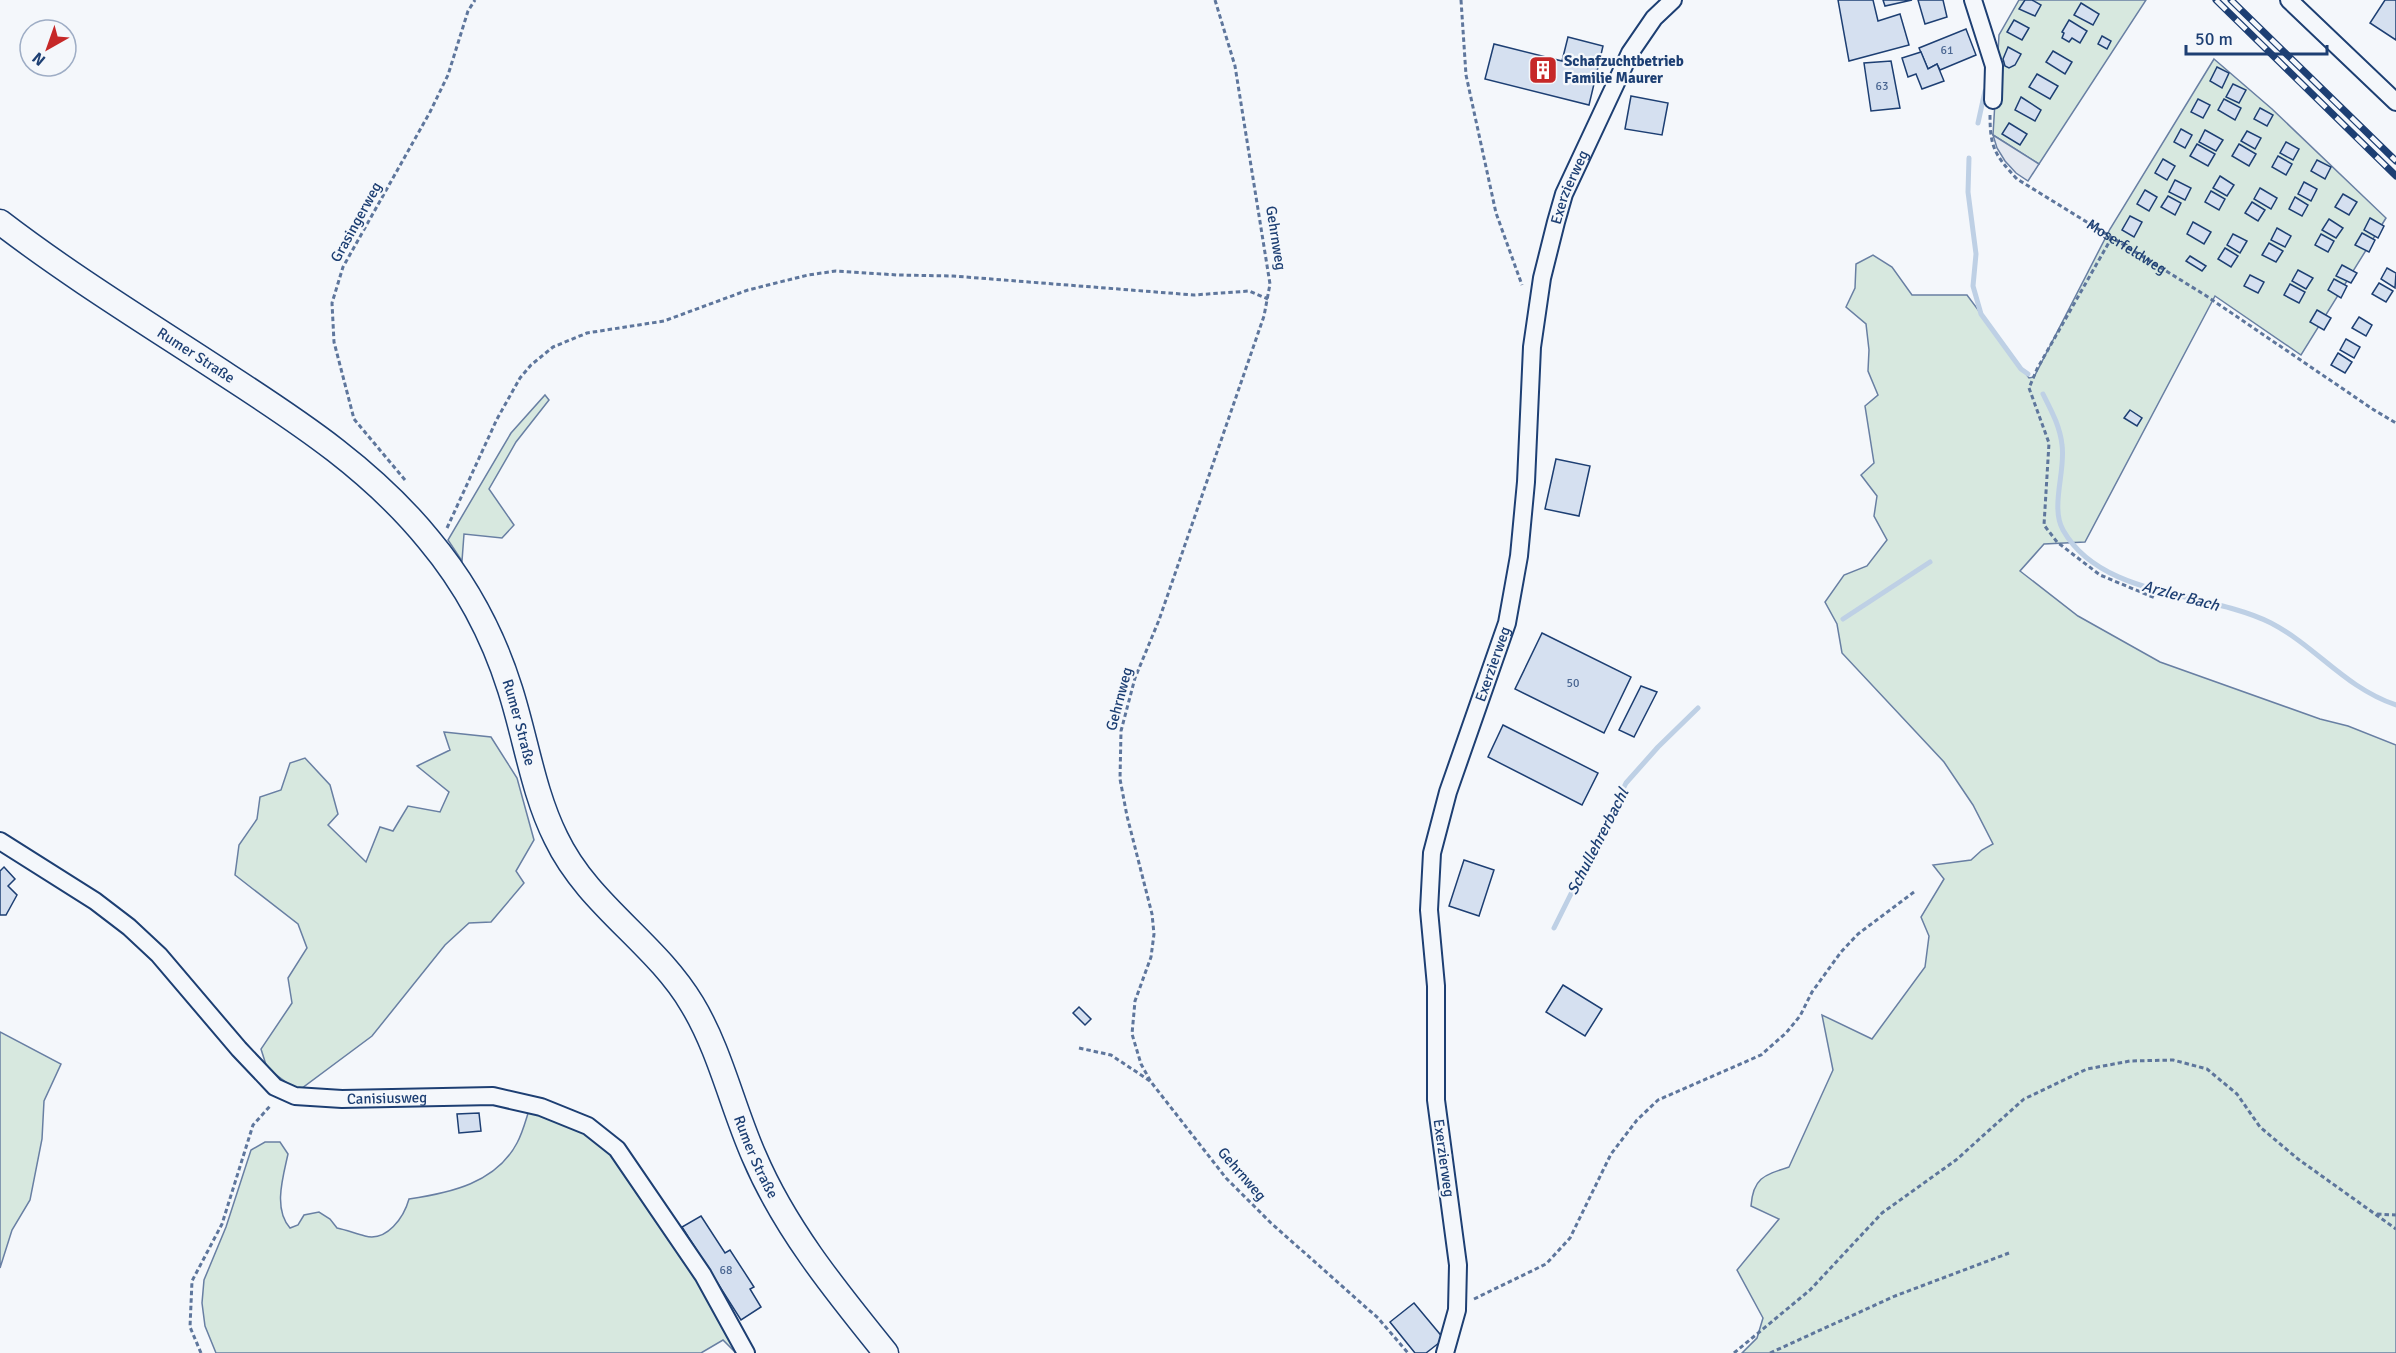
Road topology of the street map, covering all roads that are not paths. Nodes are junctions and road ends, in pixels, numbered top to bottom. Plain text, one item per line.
1 (1673, 0) edge
2 (1973, 0) edge
3 (2289, 0) edge
4 (1994, 100) road end
5 (2396, 102) edge
6 (0, 222) edge
7 (0, 841) edge
8 (746, 1353) edge
9 (886, 1353) edge
10 (1445, 1353) edge

1 - 10 street, Exerzierweg
2 - 4 street
3 - 5 street
6 - 9 main road, Rumer Straße
7 - 8 street, Canisiusweg

